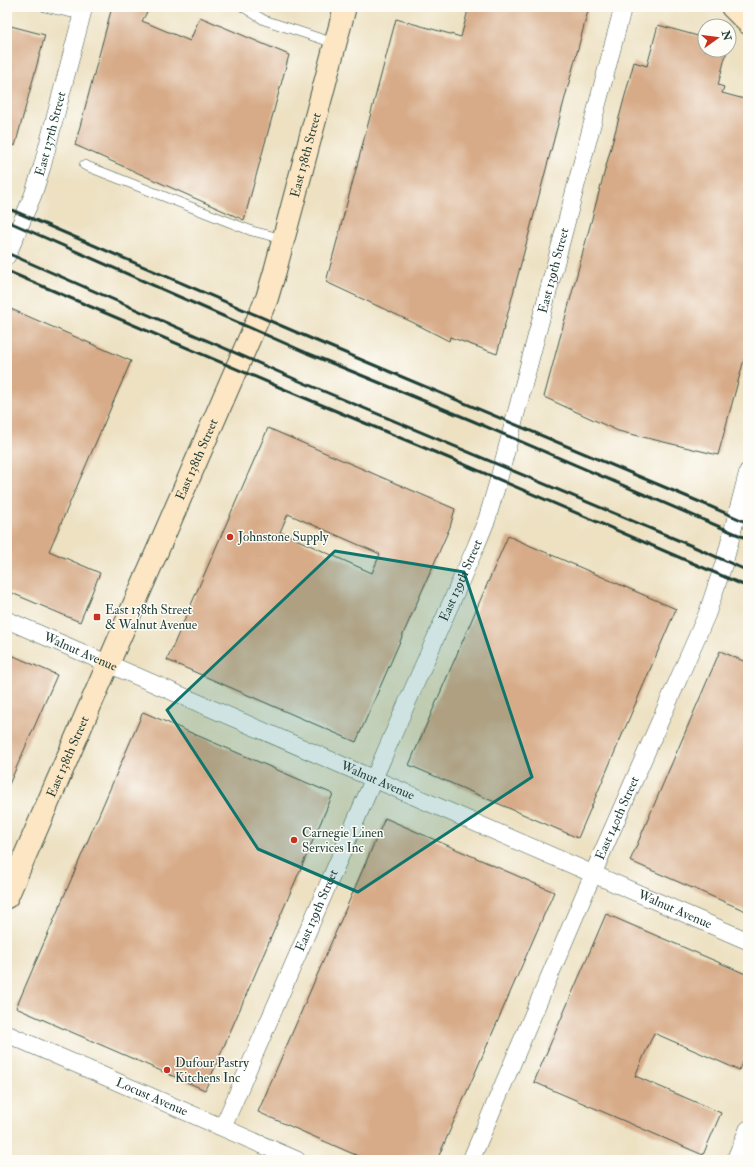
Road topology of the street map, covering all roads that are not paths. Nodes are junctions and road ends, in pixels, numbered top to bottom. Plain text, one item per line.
1 (45, 7) edge
2 (243, 7) edge
3 (344, 7) edge
4 (623, 7) edge
5 (732, 7) edge
6 (83, 11) edge
7 (748, 23) edge
8 (334, 43) junction
9 (84, 165) dead end
10 (284, 239) junction
11 (7, 256) edge
12 (748, 471) edge
13 (7, 620) edge
14 (108, 664) junction
15 (373, 779) junction
16 (594, 874) junction
17 (7, 897) edge
18 (748, 942) edge
19 (7, 1034) edge
20 (223, 1127) junction
21 (748, 1129) edge
22 (297, 1160) edge
23 (471, 1160) edge
24 (735, 1160) edge

1 - 6 lane
2 - 8 lane
3 - 8 main road, East 138th Street
4 - 15 street, East 139th Street
5 - 7 main road
6 - 11 street, East 137th Street
8 - 10 main road, East 138th Street
9 - 10 lane
10 - 14 main road, East 138th Street
12 - 16 street, East 140th Street
13 - 14 street, Walnut Avenue
14 - 15 street, Walnut Avenue
14 - 17 main road, East 138th Street
15 - 16 street, Walnut Avenue
15 - 20 street, East 139th Street
16 - 18 street, Walnut Avenue
16 - 23 street, East 140th Street
19 - 20 street, Locust Avenue
20 - 22 street, Locust Avenue
21 - 24 street

